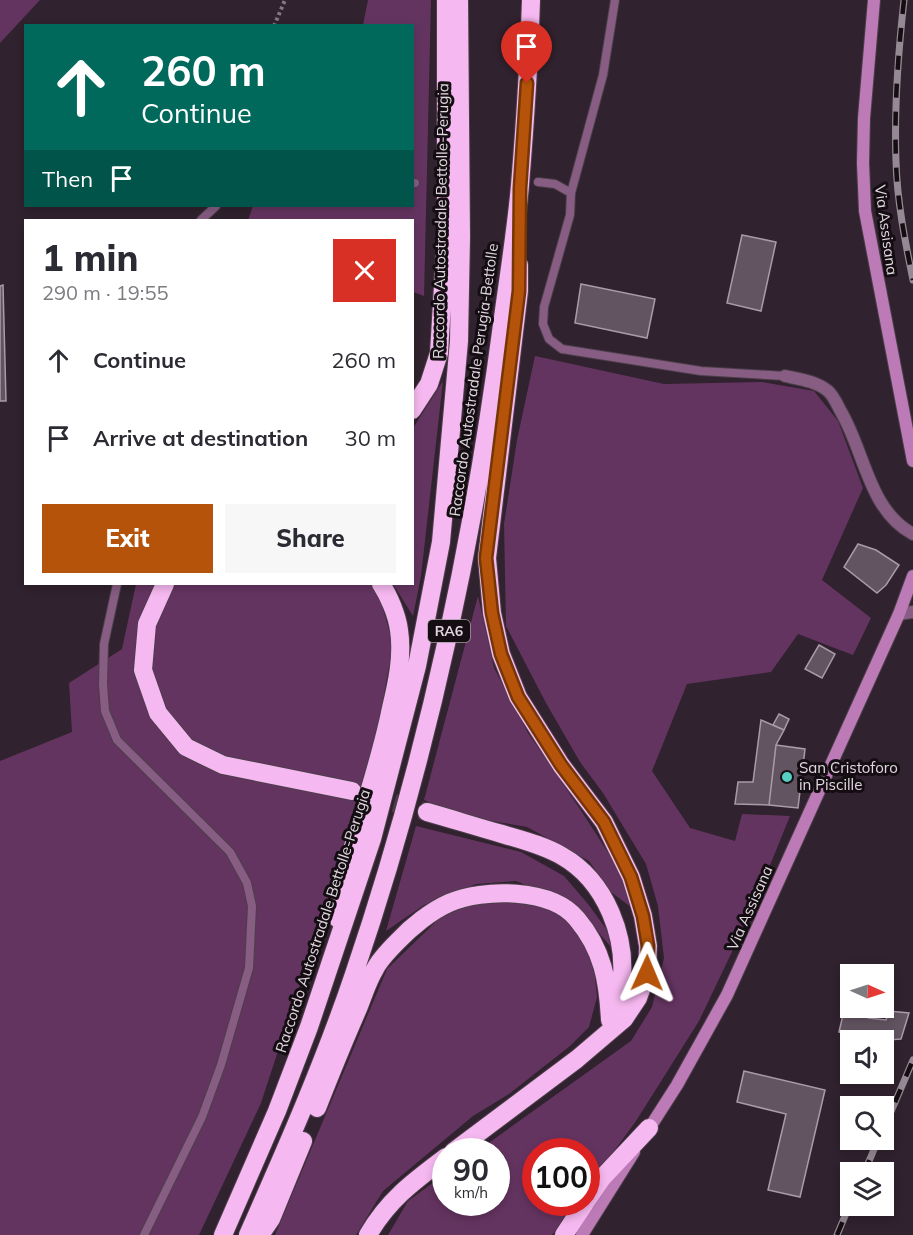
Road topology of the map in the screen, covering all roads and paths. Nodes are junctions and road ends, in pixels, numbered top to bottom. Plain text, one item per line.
1 (285, 0) edge
2 (446, 0) edge
3 (459, 0) edge
4 (531, 0) edge
5 (615, 0) edge
6 (874, 0) edge
7 (275, 24) edge
8 (538, 182) dead end
9 (520, 188) junction
10 (571, 193) junction
11 (215, 207) edge
12 (202, 219) edge
13 (785, 376) joint
14 (414, 407) edge
15 (913, 461) edge
16 (913, 534) edge
17 (913, 576) edge
18 (117, 585) edge
19 (165, 585) edge
20 (382, 585) edge
21 (913, 612) edge
22 (898, 614) junction
23 (352, 791) tunnel mouth
24 (427, 812) tunnel mouth
25 (329, 970) junction
26 (610, 1020) junction
27 (596, 1042) junction
28 (650, 1128) junction
29 (472, 1138) edge
30 (432, 1168) edge
31 (600, 1181) edge
32 (577, 1216) edge
33 (376, 1227) edge
34 (144, 1235) edge
35 (223, 1235) edge
36 (248, 1235) edge
37 (260, 1235) edge
38 (368, 1235) edge
39 (564, 1235) edge
40 (582, 1235) edge

1 - 7 path
2 - 14 highway
3 - 25 highway, Raccordo Autostradale Bettolle-Perugia / RA6
4 - 9 highway, Raccordo Autostradale Perugia-Bettolle / RA6
5 - 10 lane
6 - 15 main road, Via Assisana
8 - 10 lane
9 - 27 highway
9 - 36 highway, Raccordo Autostradale Perugia-Bettolle / RA6
10 - 13 lane
11 - 12 lane
13 - 16 street
17 - 22 main road, Via Assisana
18 - 34 lane
19 - 23 highway
20 - 25 highway
21 - 22 street
22 - 28 main road, Via Assisana
24 - 26 highway
25 - 35 highway, Raccordo Autostradale Bettolle-Perugia / RA6
26 - 27 highway
26 - 37 highway
27 - 29 highway
28 - 31 highway
28 - 40 main road, Via Assisana
30 - 33 highway
32 - 39 highway
33 - 38 highway

